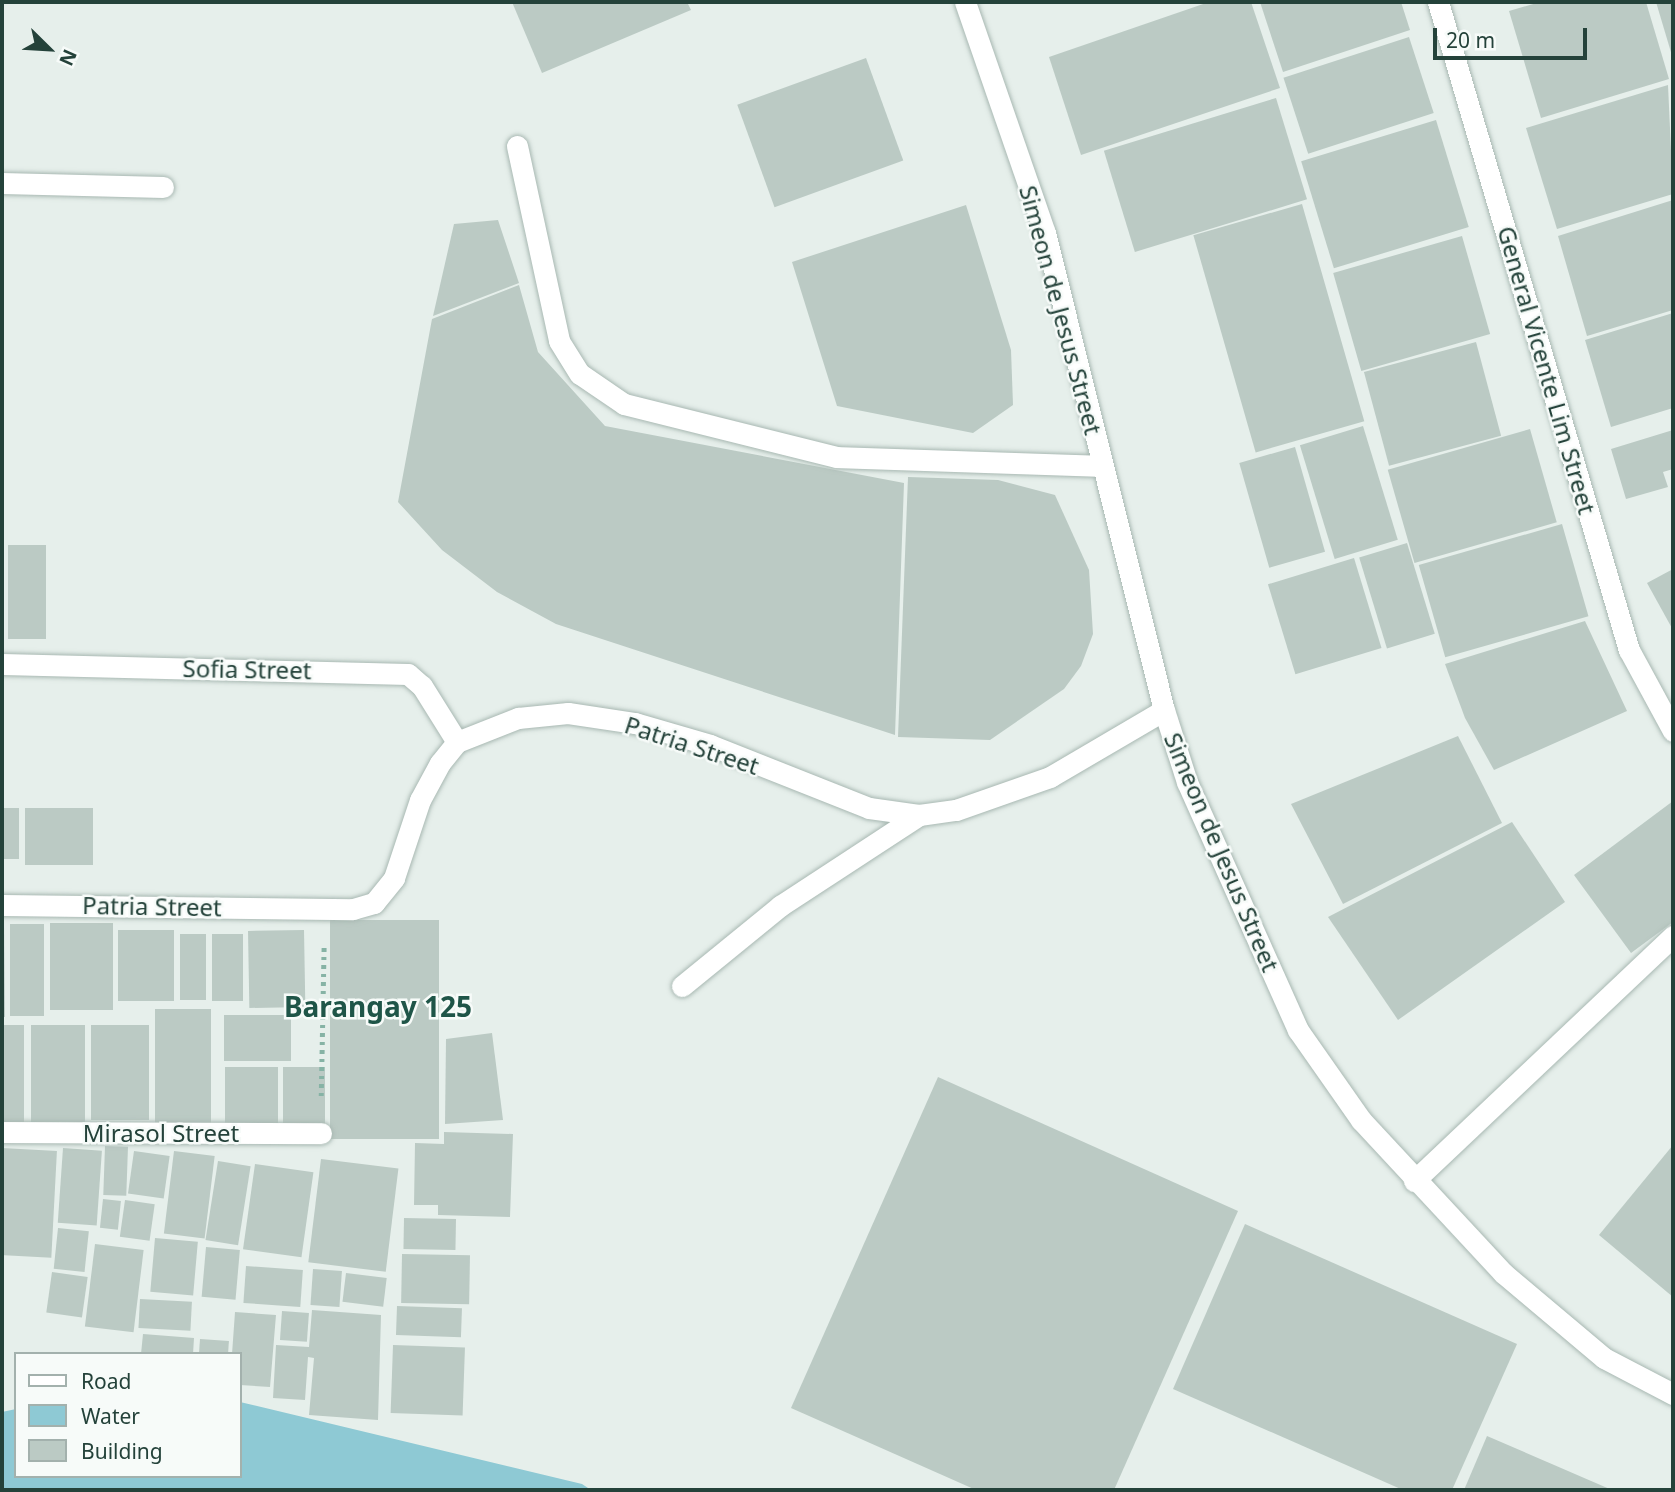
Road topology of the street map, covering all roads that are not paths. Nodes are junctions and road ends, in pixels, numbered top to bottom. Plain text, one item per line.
1 (965, 2) edge
2 (1438, 2) edge
3 (517, 146) dead end
4 (2, 183) edge
5 (163, 187) dead end
6 (1102, 466) junction
7 (2, 664) edge
8 (1164, 710) junction
9 (1673, 731) edge
10 (457, 742) junction
11 (919, 815) junction
12 (2, 905) edge
13 (1673, 936) edge
14 (681, 986) dead end
15 (2, 1132) edge
16 (321, 1133) road end
17 (1414, 1181) junction
18 (1673, 1394) edge

1 - 6 street, Simeon de Jesus Street
2 - 9 street, General Vicente Lim Street
3 - 6 street
4 - 5 street
6 - 8 street, Simeon de Jesus Street
7 - 10 street, Sofia Street
8 - 11 street, Patria Street
8 - 17 street, Simeon de Jesus Street
10 - 11 street, Patria Street
10 - 12 street, Patria Street
11 - 14 street
13 - 17 street
15 - 16 street, Mirasol Street
17 - 18 street, Simeon de Jesus Street

